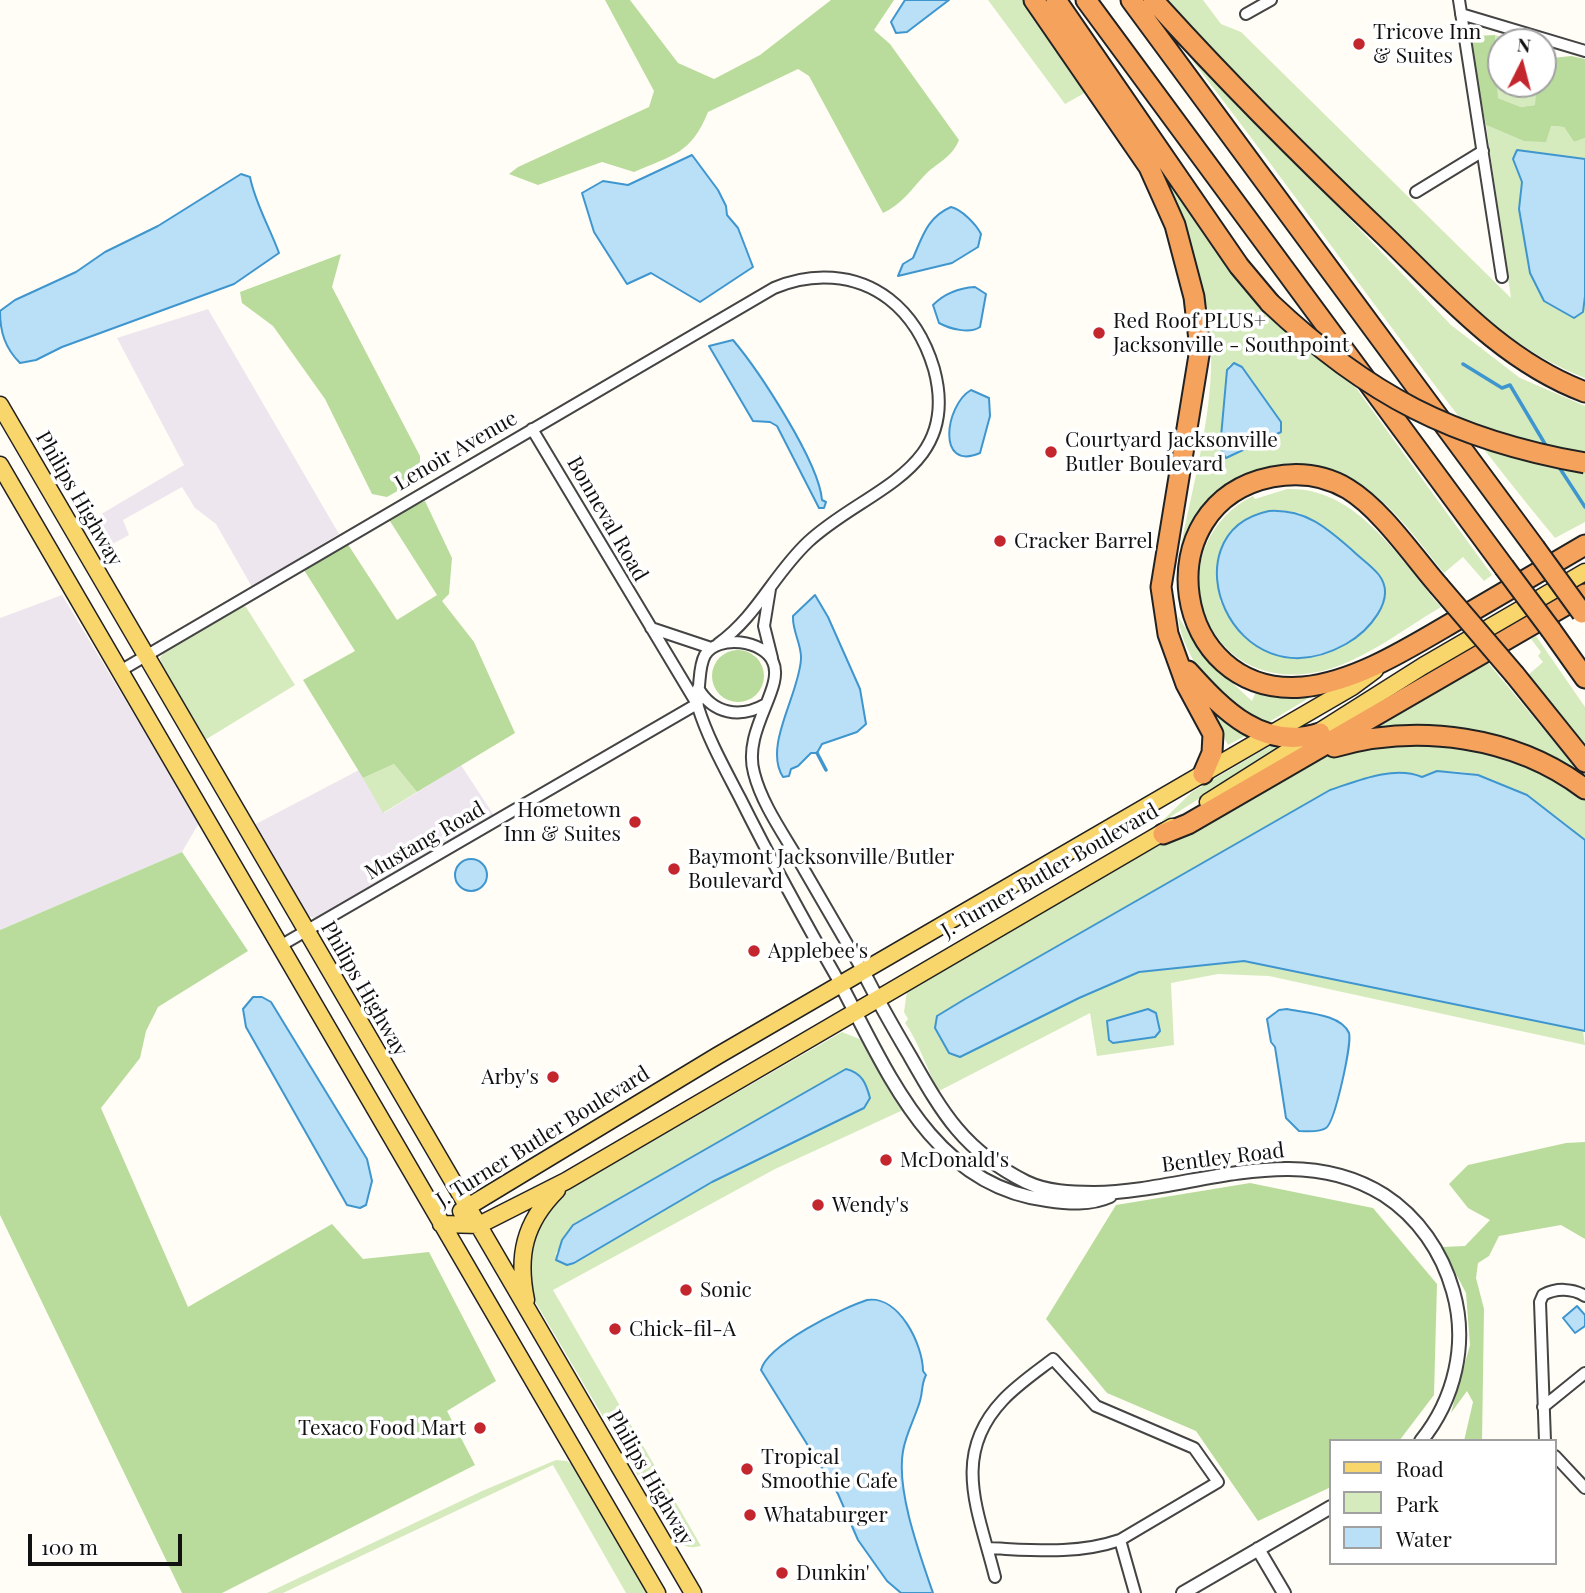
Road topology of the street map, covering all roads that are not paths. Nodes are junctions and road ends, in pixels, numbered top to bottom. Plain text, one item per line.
1 (1034, 0) edge
2 (1056, 0) edge
3 (1086, 0) edge
4 (1132, 0) edge
5 (1153, 0) edge
6 (1271, 0) edge
7 (1459, 0) edge
8 (1461, 14) junction
9 (1246, 15) dead end
10 (1585, 51) edge
11 (1483, 152) junction
12 (1416, 191) dead end
13 (1502, 277) dead end
14 (1585, 392) edge
15 (0, 405) edge
16 (532, 429) junction
17 (1585, 463) edge
18 (0, 465) edge
19 (63, 514) junction
20 (38, 530) junction
21 (1585, 545) edge
22 (1585, 572) edge
23 (770, 589) junction
24 (1584, 610) edge
25 (651, 628) junction
26 (715, 646) junction
27 (146, 655) junction
28 (772, 658) junction
29 (1178, 660) junction
30 (1388, 660) junction
31 (120, 671) junction
32 (1585, 677) edge
33 (698, 688) junction
34 (697, 704) junction
35 (766, 704) junction
36 (1320, 733) junction
37 (1268, 736) junction
38 (1304, 758) junction
39 (1585, 762) edge
40 (1203, 774) junction
41 (1585, 789) edge
42 (1163, 834) junction
43 (307, 931) junction
44 (279, 946) junction
45 (864, 973) junction
46 (841, 985) junction
47 (876, 998) junction
48 (855, 1010) junction
49 (566, 1181) junction
50 (1117, 1192) junction
51 (467, 1206) junction
52 (441, 1224) junction
53 (479, 1225) junction
54 (1585, 1296) edge
55 (528, 1314) junction
56 (1585, 1373) edge
57 (1543, 1407) junction
58 (597, 1428) junction
59 (1426, 1439) edge
60 (1545, 1439) edge
61 (568, 1442) junction
62 (1557, 1458) edge
63 (1585, 1488) edge
64 (1330, 1508) edge
65 (1120, 1540) junction
66 (988, 1548) junction
67 (1258, 1549) junction
68 (995, 1577) dead end
69 (657, 1593) edge
70 (693, 1593) edge
71 (1135, 1593) edge
72 (1183, 1593) edge
73 (1284, 1593) edge

1 - 29 highway
2 - 17 highway, bridge
3 - 32 highway, bridge
4 - 24 highway, bridge
5 - 14 highway
6 - 9 street
7 - 8 street
8 - 10 street
8 - 11 street
11 - 12 street
11 - 13 street
15 - 19 main road, Philips Highway
16 - 23 street, Lenoir Avenue
16 - 25 street, Bonneval Road
16 - 27 street, Lenoir Avenue
18 - 20 main road
19 - 20 main road
19 - 27 main road, Philips Highway
20 - 31 main road
21 - 30 highway, J. Turner Butler Boulevard
22 - 36 main road, J. Turner Butler Boulevard
23 - 26 street
23 - 28 street
24 - 38 highway
25 - 26 street
25 - 34 street, Bonneval Road
26 - 28 street
26 - 33 street, Bonneval Road
27 - 31 street, Lenoir Avenue
27 - 43 main road, Philips Highway
28 - 35 street
29 - 37 highway
29 - 40 highway
30 - 37 main road, J. Turner Butler Boulevard
30 - 39 highway, bridge
31 - 44 main road
33 - 34 street, Bonneval Road
33 - 35 street
34 - 43 street, Mustang Road
34 - 46 street, Bonneval Road
35 - 45 street
36 - 37 highway
36 - 42 main road, J. Turner Butler Boulevard
37 - 40 main road, J. Turner Butler Boulevard
38 - 41 highway
38 - 42 highway
40 - 45 main road, J. Turner Butler Boulevard
42 - 47 main road, J. Turner Butler Boulevard
43 - 44 street, Mustang Road
43 - 51 main road, Philips Highway
44 - 52 main road
45 - 46 main road, J. Turner Butler Boulevard
45 - 47 street
46 - 48 street, Bonneval Road
46 - 51 main road, J. Turner Butler Boulevard
47 - 48 main road, J. Turner Butler Boulevard
47 - 50 street, Bentley Road
48 - 49 main road, J. Turner Butler Boulevard
48 - 50 street, Bentley Road
49 - 53 main road, J. Turner Butler Boulevard
49 - 55 main road
50 - 59 street, Bentley Road
51 - 52 main road, J. Turner Butler Boulevard
51 - 53 main road, Philips Highway
52 - 53 main road, J. Turner Butler Boulevard
52 - 61 main road
53 - 55 main road, Philips Highway
54 - 57 street
55 - 58 main road, Philips Highway
56 - 57 street
57 - 60 street
58 - 61 main road
58 - 70 main road, Philips Highway
61 - 69 main road
62 - 63 street
64 - 67 street
65 - 66 street
65 - 66 street
65 - 71 street
66 - 68 street
67 - 72 street
67 - 73 street

